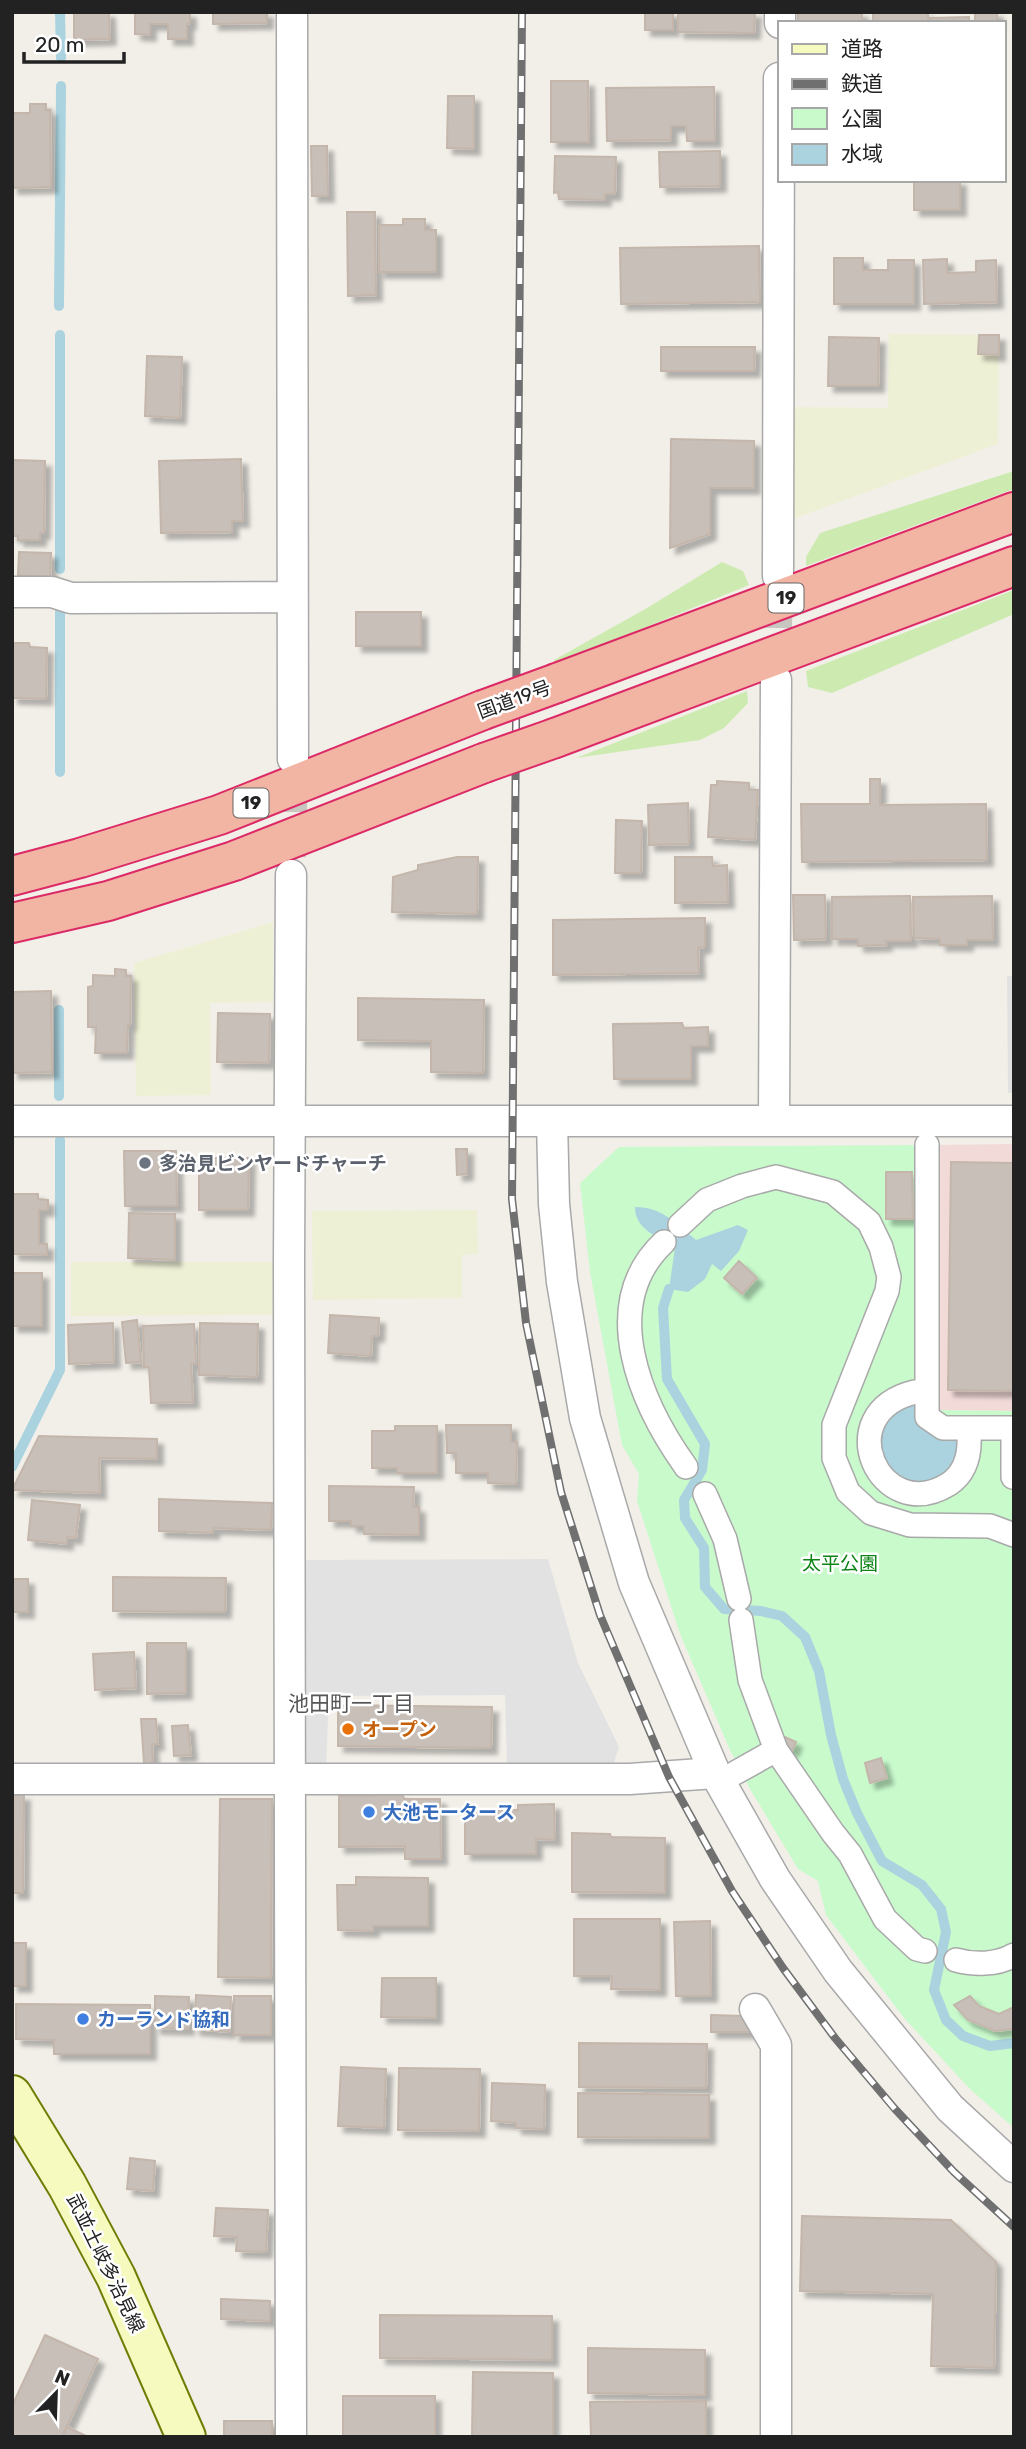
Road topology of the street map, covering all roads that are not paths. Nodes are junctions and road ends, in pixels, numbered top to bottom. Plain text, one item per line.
1 (292, 12) edge
2 (779, 182) edge
3 (1014, 512) edge
4 (1014, 566) edge
5 (778, 576) tunnel mouth
6 (12, 592) edge
7 (291, 597) junction
8 (776, 680) tunnel mouth
9 (293, 759) tunnel mouth
10 (291, 875) tunnel mouth
11 (12, 876) edge
12 (12, 923) edge
13 (290, 1119) junction
14 (12, 1121) edge
15 (552, 1121) junction
16 (774, 1121) junction
17 (1014, 1121) edge
18 (927, 1145) dead end
19 (680, 1225) dead end
20 (664, 1242) dead end
21 (926, 1276) junction
22 (890, 1277) junction
23 (915, 1392) dead end
24 (970, 1436) dead end
25 (1014, 1463) edge
26 (686, 1467) dead end
27 (1013, 1477) edge
28 (705, 1494) dead end
29 (1014, 1535) edge
30 (776, 1750) junction
31 (725, 1773) junction
32 (290, 1778) junction
33 (12, 1779) edge
34 (925, 1951) dead end
35 (1014, 1955) edge
36 (956, 1960) dead end
37 (755, 2009) dead end
38 (12, 2095) edge
39 (1014, 2167) edge
40 (186, 2437) edge
41 (291, 2437) edge
42 (776, 2437) edge

1 - 7 street
2 - 5 street
3 - 11 highway, 国道19号 / 19, bridge
4 - 12 highway, 19, bridge
6 - 7 street
7 - 9 street
8 - 16 street
10 - 13 street
13 - 14 street
13 - 15 street
13 - 32 street
15 - 16 street
15 - 31 street
16 - 17 street
18 - 21 street
19 - 22 street
20 - 26 street
21 - 22 street
21 - 25 street
22 - 29 street
23 - 24 street
25 - 27 street
28 - 30 street
30 - 31 street
30 - 34 street
31 - 32 street
31 - 39 street
32 - 33 street
32 - 41 street
35 - 36 street
37 - 42 street
38 - 40 main road, 武並土岐多治見線

